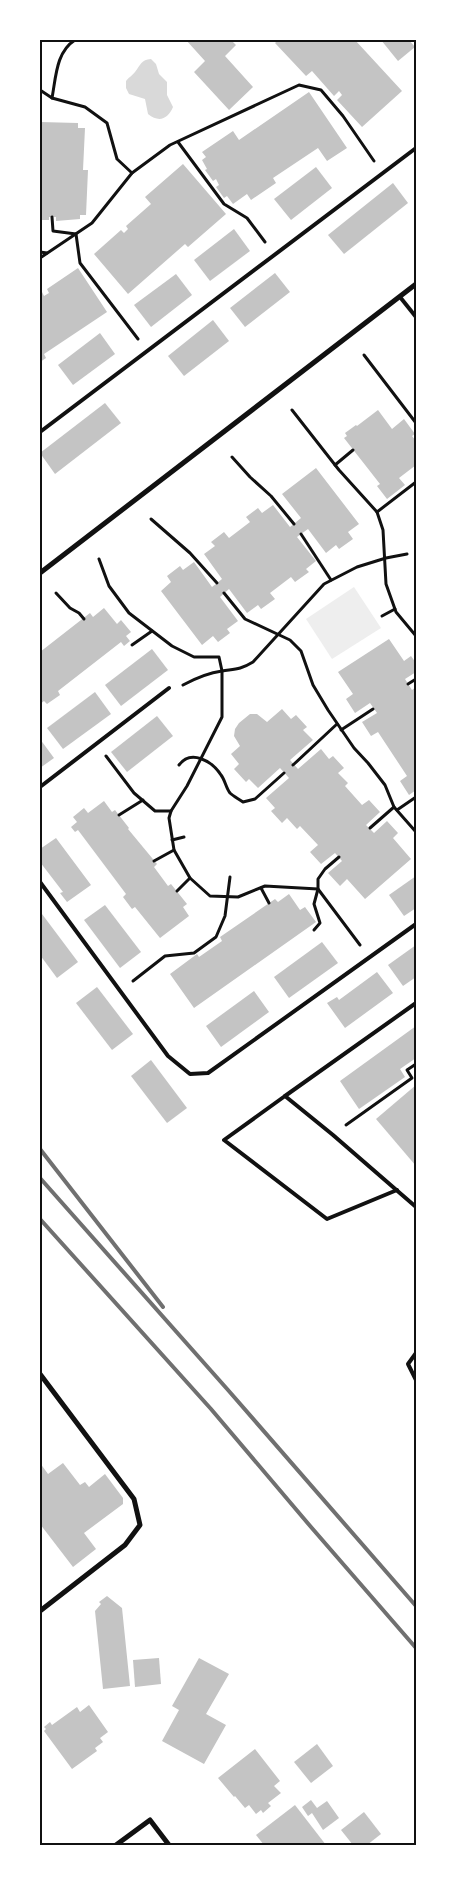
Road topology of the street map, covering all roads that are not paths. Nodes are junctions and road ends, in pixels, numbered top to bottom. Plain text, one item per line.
1 (416, 148) edge
2 (416, 284) edge
3 (400, 297) junction
4 (416, 317) edge
5 (40, 432) edge
6 (40, 573) edge
7 (169, 688) road end
8 (40, 787) edge
9 (40, 882) edge
10 (416, 924) edge
11 (416, 1003) edge
12 (285, 1096) junction
13 (397, 1190) junction
14 (416, 1207) edge
15 (416, 1353) edge
16 (40, 1374) edge
17 (416, 1380) edge
18 (40, 1611) edge
19 (116, 1845) edge
20 (169, 1845) edge

1 - 5 lane
2 - 3 street
3 - 4 lane
3 - 6 street
7 - 8 lane
9 - 10 lane
11 - 12 lane
12 - 13 lane
12 - 13 lane
13 - 14 lane
15 - 17 lane
16 - 18 street
19 - 20 street

